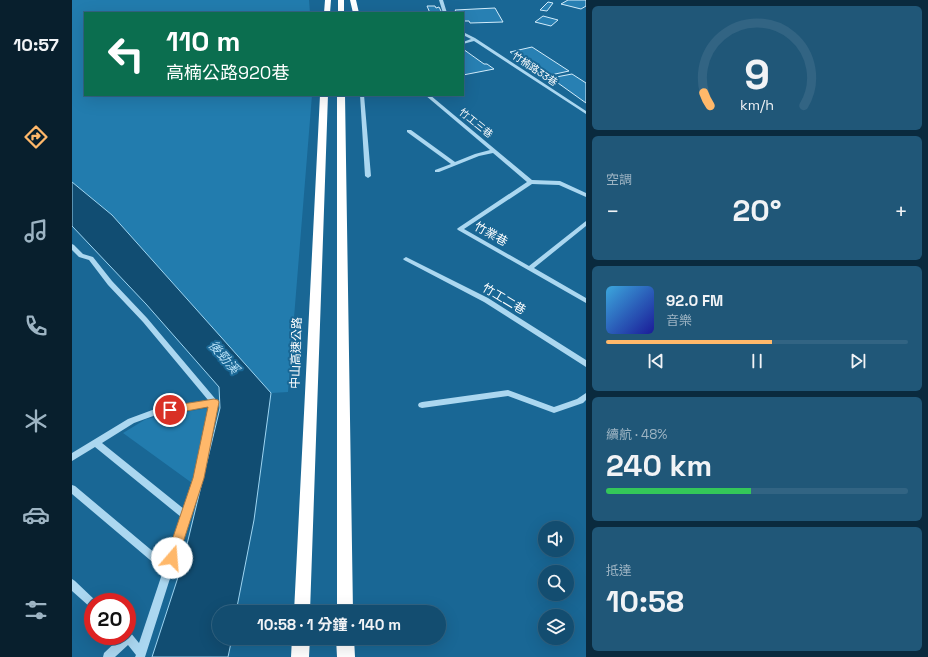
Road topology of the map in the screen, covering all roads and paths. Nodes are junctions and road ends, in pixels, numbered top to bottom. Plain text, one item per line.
1 (328, 0) edge
2 (341, 0) edge
3 (353, 0) edge
4 (359, 0) edge
5 (441, 0) edge
6 (327, 12) edge
7 (341, 12) edge
8 (357, 12) edge
9 (357, 12) edge
10 (445, 12) edge
11 (464, 34) edge
12 (474, 39) junction
13 (464, 43) edge
14 (324, 96) edge
15 (341, 96) edge
16 (349, 96) edge
17 (362, 96) edge
18 (428, 96) edge
19 (586, 114) edge
20 (409, 132) dead end
21 (341, 150) junction
22 (495, 151) junction
23 (455, 164) junction
24 (437, 171) dead end
25 (368, 176) dead end
26 (531, 182) junction
27 (586, 195) edge
28 (586, 223) edge
29 (72, 246) edge
30 (406, 259) dead end
31 (530, 268) junction
32 (586, 301) edge
33 (586, 364) edge
34 (586, 396) edge
35 (214, 402) junction
36 (422, 405) dead end
37 (96, 443) junction
38 (72, 457) edge
39 (72, 489) edge
40 (186, 516) junction
41 (167, 572) junction
42 (72, 584) edge
43 (84, 595) edge
44 (302, 605) edge
45 (345, 605) edge
46 (119, 645) edge
47 (133, 645) edge
48 (301, 645) edge
49 (345, 645) edge
50 (141, 655) edge
51 (108, 657) edge
52 (300, 657) edge
53 (346, 657) edge

1 - 6 highway
2 - 7 highway
3 - 8 highway
4 - 9 highway
5 - 10 street
11 - 12 street, 竹楠路33巷
12 - 13 street
12 - 19 street, 竹楠路33巷
14 - 44 highway, 中山高速公路
15 - 21 highway
16 - 21 highway
17 - 25 street
18 - 22 street, 竹工三巷
20 - 23 street
21 - 45 highway
22 - 23 street, 竹工三巷
22 - 26 street, 竹工三巷
23 - 24 street, 竹工三巷
26 - 27 street
26 - 31 street, 竹業巷
28 - 31 street
29 - 35 street
30 - 33 street, 竹工二巷
31 - 32 street, 竹業巷
34 - 36 street
35 - 37 street
35 - 40 street
37 - 38 street
37 - 40 street
39 - 41 street
40 - 41 street
41 - 50 street
42 - 43 street
46 - 51 street
47 - 50 street
48 - 52 highway
49 - 53 highway

